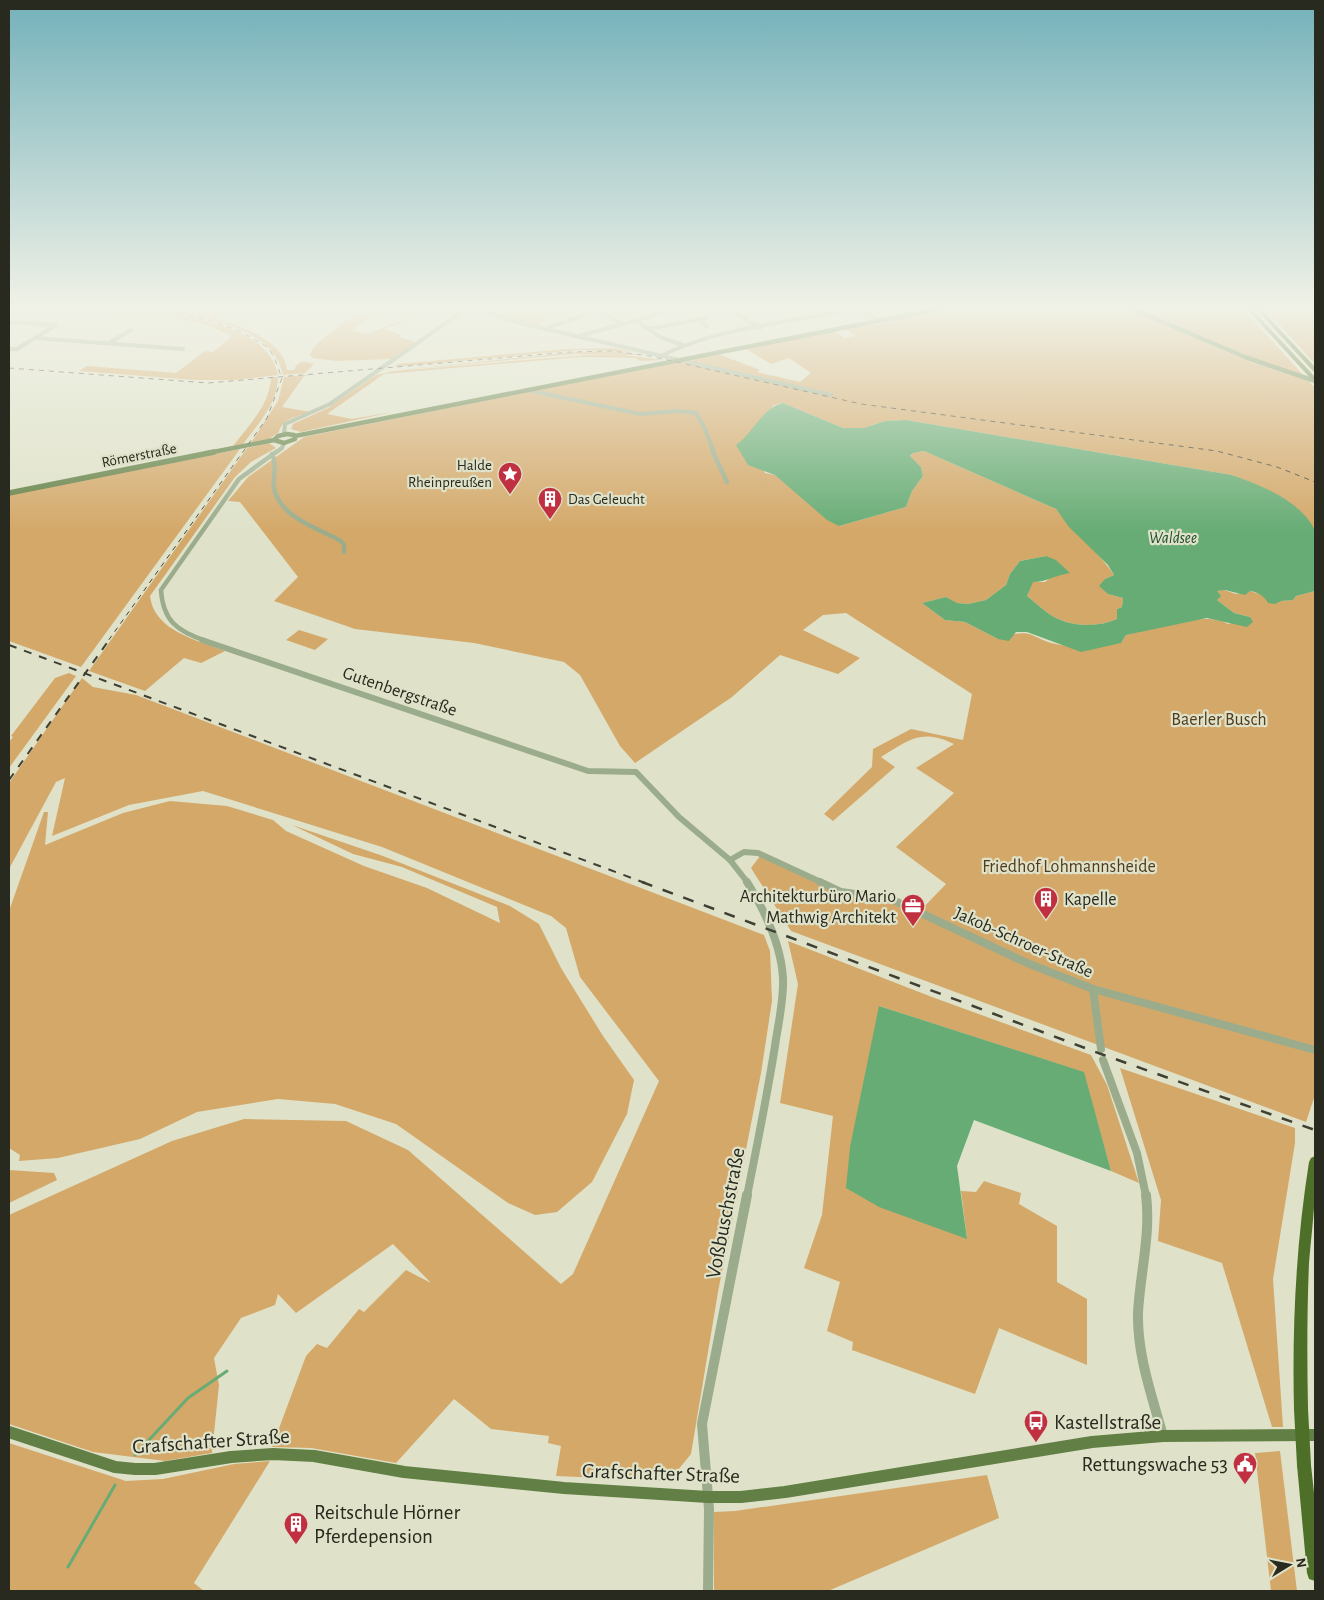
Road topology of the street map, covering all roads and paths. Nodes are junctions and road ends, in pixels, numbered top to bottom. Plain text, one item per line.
1 (362, 382) edge
2 (568, 382) edge
3 (773, 382) edge
4 (526, 390) junction
5 (831, 395) dead end
6 (284, 434) junction
7 (295, 436) junction
8 (274, 440) junction
9 (284, 443) junction
10 (272, 454) junction
11 (727, 482) dead end
12 (9, 494) edge
13 (344, 552) dead end
14 (730, 860) junction
15 (773, 936) joint
16 (1093, 989) junction
17 (1101, 1049) dead end
18 (1315, 1050) edge
19 (1103, 1060) dead end
20 (1315, 1162) edge
21 (9, 1432) edge
22 (1315, 1435) edge
23 (1163, 1436) junction
24 (708, 1497) junction
25 (1315, 1573) edge
26 (708, 1591) edge

1 - 6 street
2 - 4 main road
3 - 5 street
4 - 7 main road
4 - 11 street
6 - 7 main road
6 - 8 main road
7 - 9 main road
8 - 9 main road
8 - 12 main road, Römerstraße
9 - 10 street, Gutenbergstraße
10 - 13 street
10 - 14 street, Gutenbergstraße
14 - 15 street, Gutenbergstraße
14 - 16 street, Jakob-Schroer-Straße
15 - 24 street, Voßbuschstraße
16 - 17 street
16 - 18 street, Jakob-Schroer-Straße
19 - 23 street
20 - 25 highway, bridge
21 - 24 main road, Grafschafter Straße
22 - 23 main road, Grafschafter Straße
23 - 24 main road, Grafschafter Straße
24 - 26 street, Voßbuschstraße

